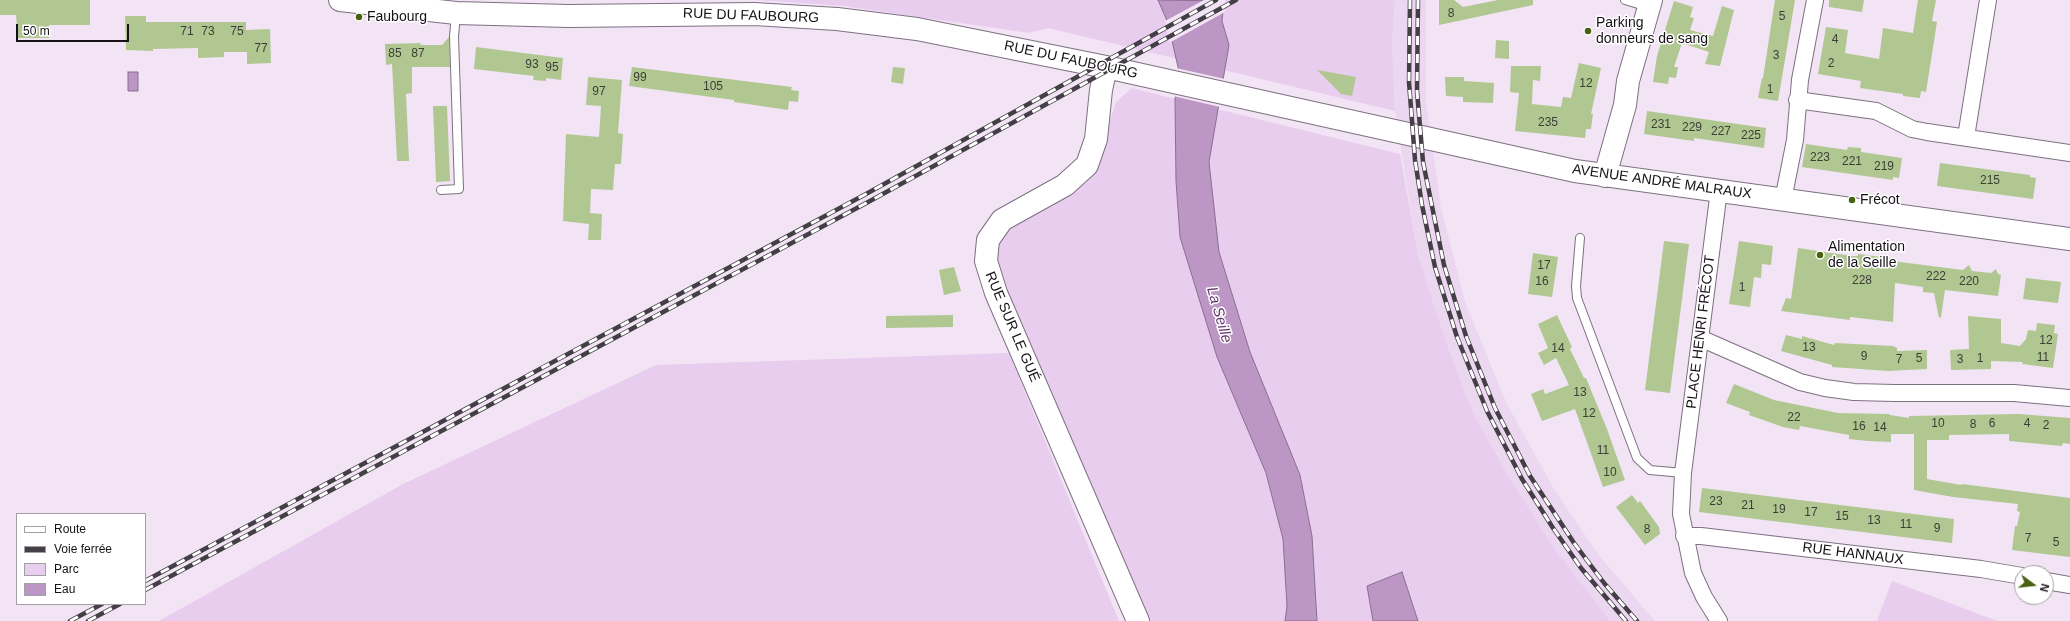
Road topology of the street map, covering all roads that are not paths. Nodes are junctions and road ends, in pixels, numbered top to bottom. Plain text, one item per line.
1 (1625, 0) edge
2 (1815, 0) edge
3 (1988, 0) edge
4 (349, 1) edge
5 (1650, 4) edge
6 (456, 13) junction
7 (1106, 67) junction
8 (1797, 100) junction
9 (1258, 101) joint
10 (1966, 137) junction
11 (2070, 153) edge
12 (1605, 176) junction
13 (441, 190) dead end
14 (1719, 190) junction
15 (1783, 200) junction
16 (1580, 238) dead end
17 (2070, 239) edge
18 (1700, 338) junction
19 (2070, 395) edge
20 (2070, 398) edge
21 (1683, 473) junction
22 (1684, 536) junction
23 (2014, 575) edge
24 (2054, 582) edge
25 (2070, 585) edge
26 (1138, 621) edge
27 (1718, 621) edge

1 - 5 lane
2 - 8 street
3 - 10 street
4 - 6 main road, RUE DU FAUBOURG
5 - 12 main road
6 - 7 main road, RUE DU FAUBOURG
6 - 13 lane
7 - 9 main road, RUE DU FAUBOURG
7 - 26 main road, RUE SUR LE GUÉ
8 - 10 street
8 - 15 street
9 - 12 main road, AVENUE ANDRÉ MALRAUX
10 - 11 street
12 - 14 main road, AVENUE ANDRÉ MALRAUX
14 - 15 main road, AVENUE ANDRÉ MALRAUX
14 - 18 street, PLACE HENRI FRÉCOT
15 - 17 main road, AVENUE ANDRÉ MALRAUX
16 - 21 lane
18 - 20 street
18 - 21 street, PLACE HENRI FRÉCOT
19 - 20 street
21 - 22 street, PLACE HENRI FRÉCOT
22 - 23 street, RUE HANNAUX
22 - 27 street, PLACE HENRI FRÉCOT
24 - 25 street

